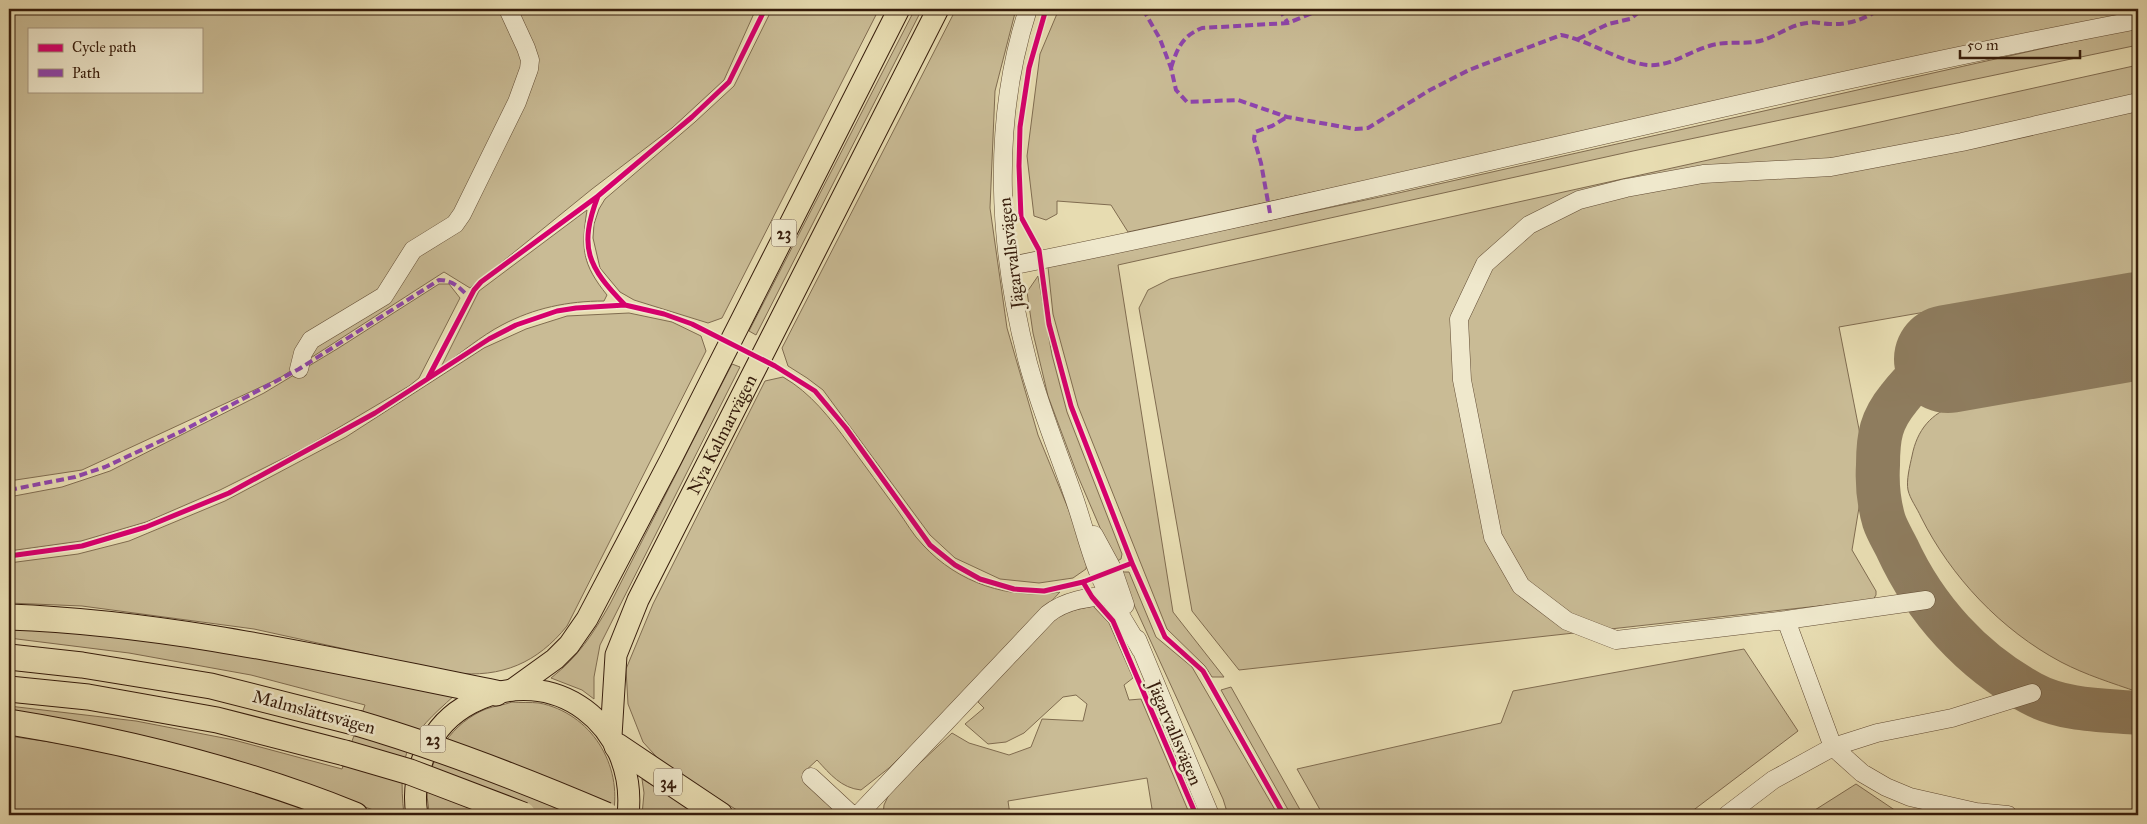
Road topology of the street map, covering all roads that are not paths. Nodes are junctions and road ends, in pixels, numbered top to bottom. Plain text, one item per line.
1 (508, 9) edge
2 (899, 9) edge
3 (938, 9) edge
4 (1028, 9) edge
5 (2138, 20) edge
6 (2138, 102) edge
7 (1010, 266) junction
8 (299, 369) dead end
9 (1115, 594) junction
10 (1926, 600) dead end
11 (9, 617) edge
12 (1786, 620) junction
13 (9, 657) edge
14 (9, 689) edge
15 (504, 692) junction
16 (2032, 694) dead end
17 (9, 722) edge
18 (614, 741) junction
19 (1833, 747) junction
20 (811, 777) dead end
21 (355, 815) edge
22 (417, 815) edge
23 (523, 815) edge
24 (606, 815) edge
25 (628, 815) edge
26 (720, 815) edge
27 (852, 815) edge
28 (858, 815) edge
29 (1210, 815) edge
30 (1727, 815) edge
31 (2008, 815) edge

1 - 8 street
2 - 15 main road, Nya Kalmarvägen / 23
3 - 18 main road, Nya Kalmarvägen / 23
4 - 7 street, Jägarvallsvägen
5 - 7 street
6 - 12 street
7 - 9 street, Jägarvallsvägen
9 - 28 street
9 - 29 street, Jägarvallsvägen
10 - 12 street
11 - 15 highway
12 - 19 street
13 - 24 highway, Malmslättsvägen, bridge
14 - 23 highway, Malmslättsvägen, bridge
15 - 18 main road, Nya Kalmarvägen / 23
15 - 22 main road, Nya Kalmarvägen / 23
16 - 19 street
17 - 21 highway
18 - 25 main road, Nya Kalmarvägen / 23
18 - 26 highway, 34
19 - 30 street
19 - 31 street
20 - 27 street

